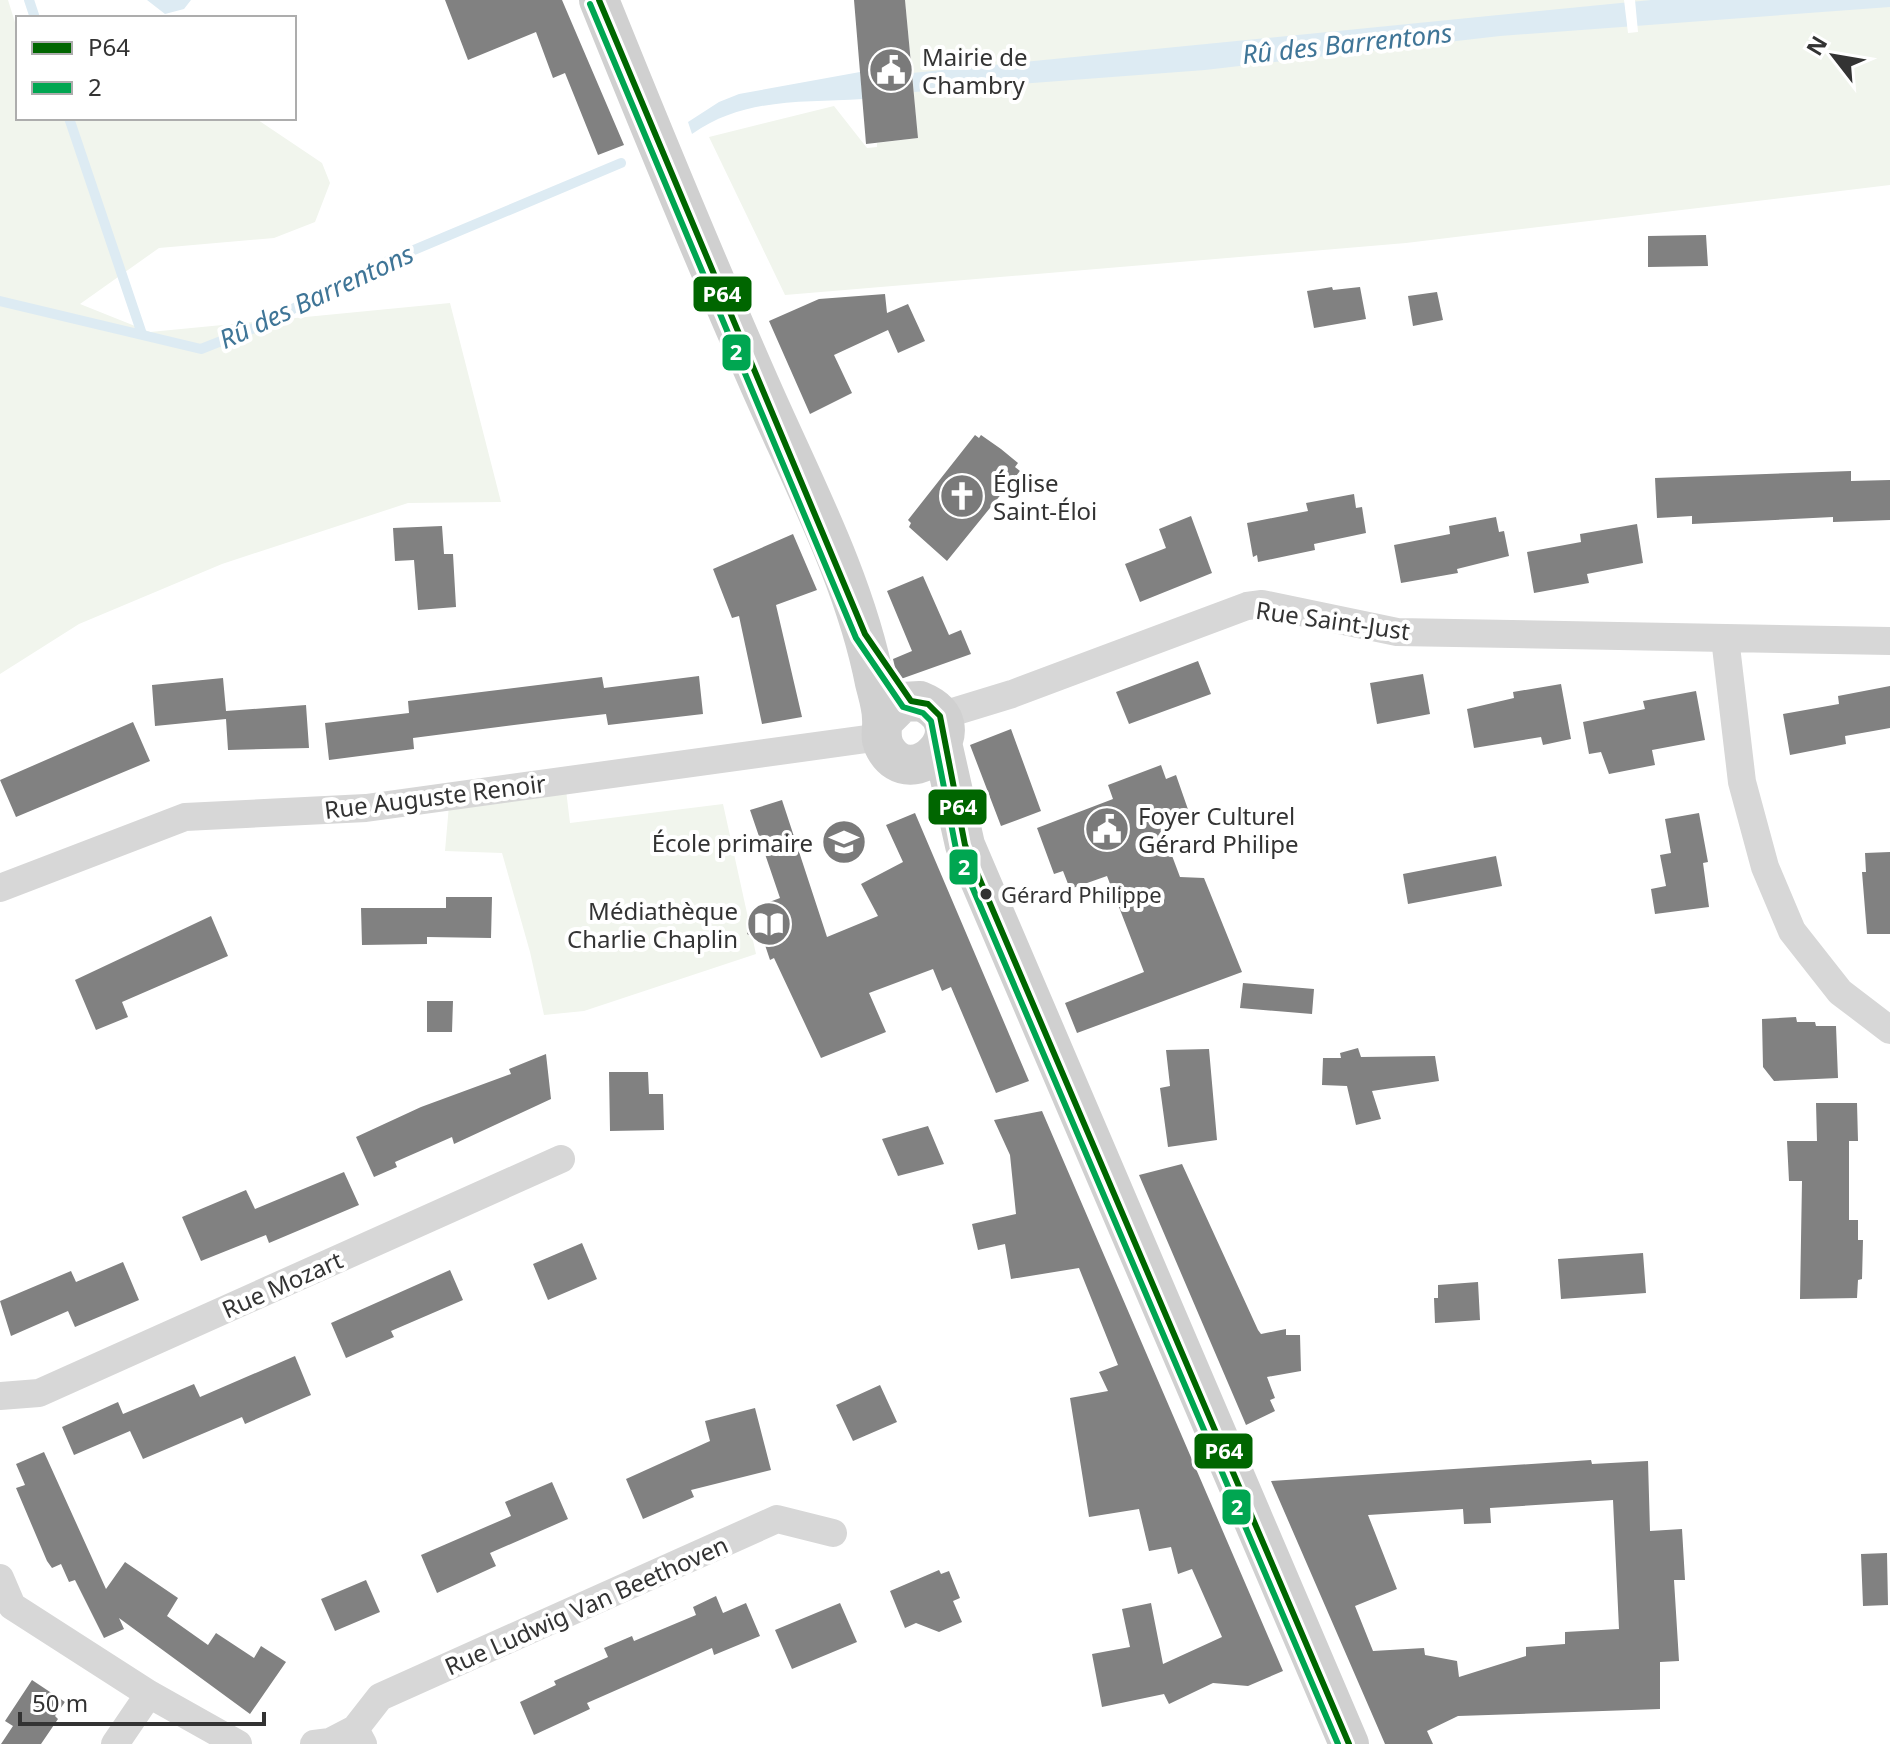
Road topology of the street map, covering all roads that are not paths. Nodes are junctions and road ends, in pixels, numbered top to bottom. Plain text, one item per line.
1 (599, 0) edge
2 (1725, 638) junction
3 (1890, 641) edge
4 (911, 730) junction
5 (0, 888) edge
6 (1890, 1030) edge
7 (561, 1159) dead end
8 (0, 1396) edge
9 (833, 1533) dead end
10 (0, 1578) edge
11 (149, 1694) junction
12 (359, 1736) edge
13 (115, 1744) edge
14 (238, 1744) edge
15 (314, 1744) edge
16 (1349, 1744) edge

1 - 4 main road
2 - 3 street, Rue Saint-Just
2 - 4 street, Rue Saint-Just
2 - 6 street
4 - 5 street, Rue Auguste Renoir
4 - 16 main road
7 - 8 street, Rue Mozart
9 - 12 street, Rue Ludwig Van Beethoven
10 - 11 street
11 - 13 street
11 - 14 street
12 - 15 street

